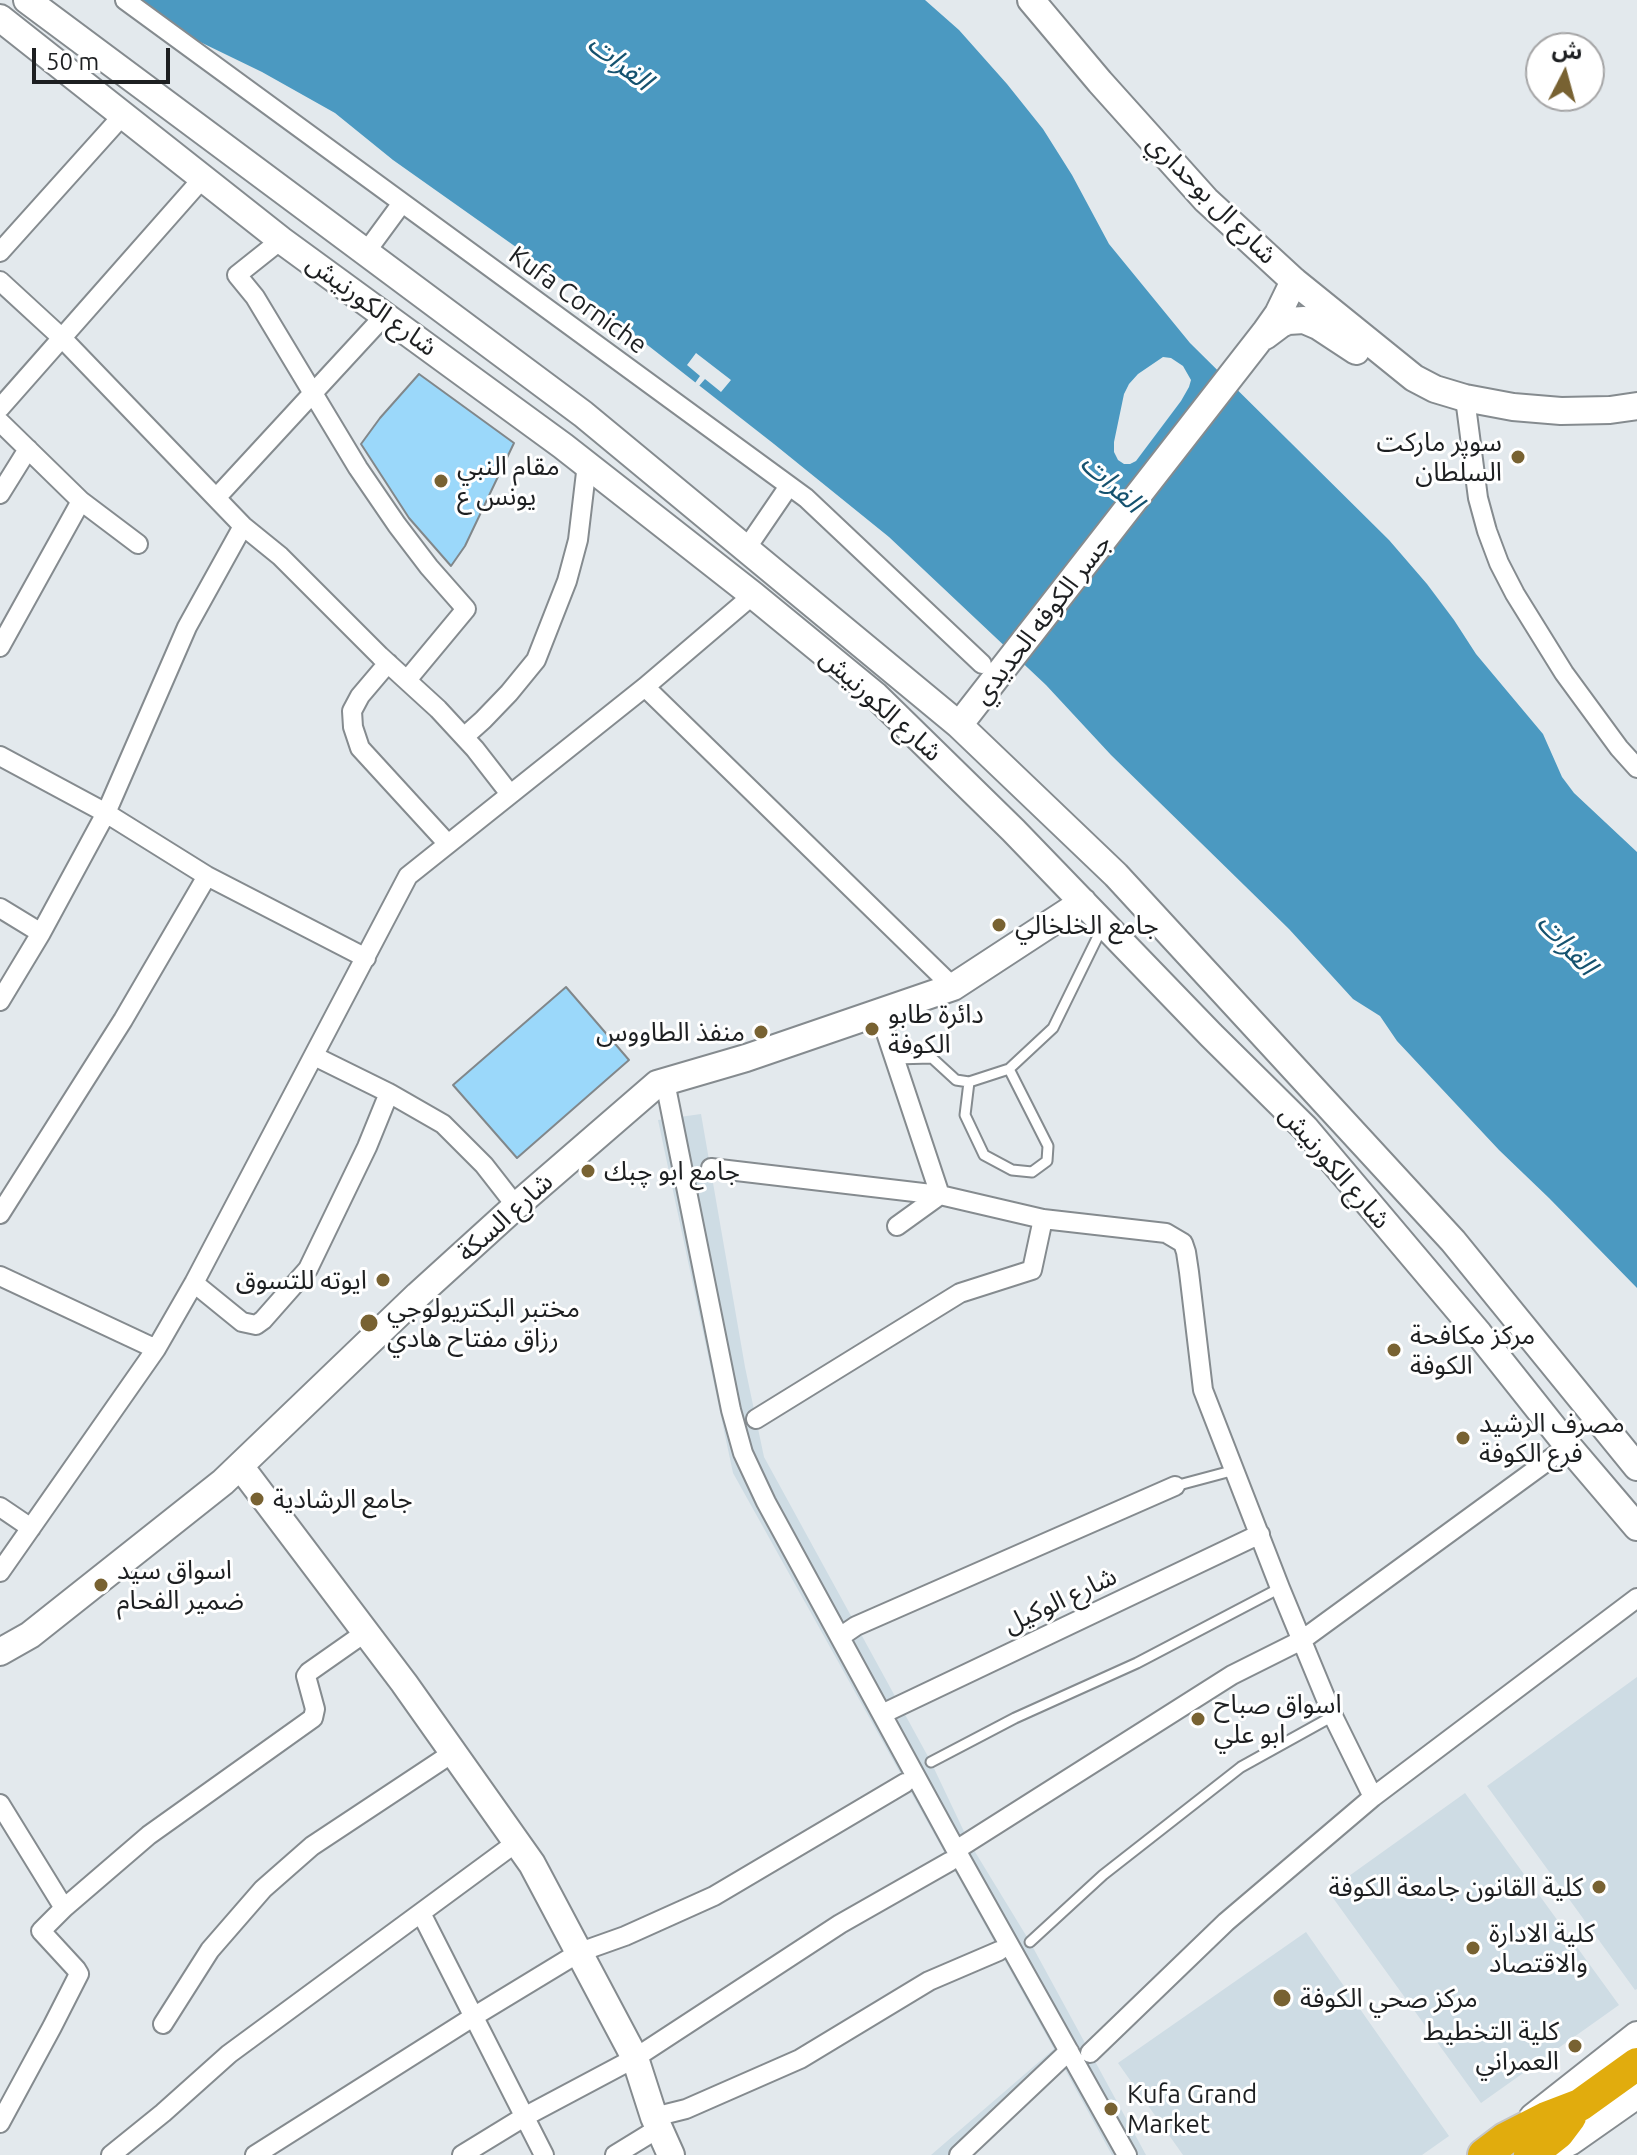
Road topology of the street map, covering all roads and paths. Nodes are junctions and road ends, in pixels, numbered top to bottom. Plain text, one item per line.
1 (125, 0) edge
2 (1031, 0) edge
3 (42, 5) edge
4 (0, 18) edge
5 (123, 115) junction
6 (202, 179) junction
7 (291, 196) junction
8 (402, 203) junction
9 (341, 234) junction
10 (275, 235) junction
11 (0, 252) edge
12 (366, 252) junction
13 (313, 263) junction
14 (0, 281) edge
15 (1294, 281) junction
16 (385, 315) junction
17 (62, 338) junction
18 (1253, 346) junction
19 (1414, 378) junction
20 (313, 393) junction
21 (1465, 398) junction
22 (1637, 406) edge
23 (0, 408) edge
24 (0, 422) edge
25 (28, 449) junction
26 (587, 464) junction
27 (789, 486) junction
28 (0, 494) edge
29 (217, 497) junction
30 (81, 501) junction
31 (243, 526) junction
32 (138, 544) dead end
33 (746, 549) junction
34 (753, 595) junction
35 (0, 647) edge
36 (388, 663) junction
37 (993, 666) junction
38 (407, 680) junction
39 (645, 687) junction
40 (959, 725) junction
41 (464, 737) junction
42 (0, 756) edge
43 (1637, 768) edge
44 (510, 794) junction
45 (106, 813) junction
46 (448, 844) junction
47 (207, 876) junction
48 (1083, 902) junction
49 (0, 908) edge
50 (1104, 923) junction
51 (41, 933) junction
52 (366, 958) junction
53 (1210, 977) junction
54 (953, 987) junction
55 (0, 1001) edge
56 (1179, 1001) junction
57 (1239, 1008) junction
58 (879, 1012) junction
59 (1211, 1035) junction
60 (314, 1056) junction
61 (894, 1059) junction
62 (1009, 1069) junction
63 (665, 1082) junction
64 (969, 1082) junction
65 (389, 1093) junction
66 (711, 1168) dead end
67 (940, 1195) junction
68 (516, 1206) junction
69 (0, 1214) edge
70 (1043, 1219) junction
71 (897, 1226) dead end
72 (0, 1276) edge
73 (194, 1283) junction
74 (156, 1349) junction
75 (756, 1419) dead end
76 (1568, 1446) junction
77 (240, 1466) junction
78 (1637, 1467) edge
79 (1235, 1470) junction
80 (1175, 1486) joint
81 (0, 1507) edge
82 (1637, 1527) edge
83 (31, 1528) junction
84 (1260, 1534) junction
85 (0, 1572) edge
86 (1280, 1588) junction
87 (1637, 1598) edge
88 (366, 1632) junction
89 (840, 1637) junction
90 (1302, 1640) junction
91 (0, 1652) edge
92 (882, 1714) junction
93 (1333, 1716) junction
94 (454, 1752) junction
95 (931, 1762) dead end
96 (905, 1783) dead end
97 (1373, 1797) junction
98 (0, 1804) edge
99 (517, 1842) junction
100 (953, 1856) junction
101 (64, 1908) junction
102 (421, 1913) junction
103 (1030, 1942) dead end
104 (999, 1951) dead end
105 (580, 1952) junction
106 (473, 2017) junction
107 (163, 2024) dead end
108 (1637, 2035) edge
109 (1069, 2051) junction
110 (1090, 2053) dead end
111 (635, 2058) junction
112 (1637, 2064) edge
113 (1637, 2095) edge
114 (524, 2117) junction
115 (656, 2122) junction
116 (0, 2123) edge
117 (1506, 2150) edge
118 (111, 2155) edge
119 (255, 2155) edge
120 (462, 2155) edge
121 (544, 2155) edge
122 (615, 2155) edge
123 (671, 2155) edge
124 (959, 2155) edge
125 (1127, 2155) edge
126 (1542, 2155) edge

1 - 8 street, Kufa Corniche
2 - 15 street, شارع ال بوحداري
3 - 7 street, شارع الكورنيش
4 - 5 street, شارع الكورنيش
5 - 6 street, شارع الكورنيش
5 - 11 street
6 - 10 street, شارع الكورنيش
6 - 17 street
7 - 9 street, شارع الكورنيش
7 - 10 street
8 - 12 street
8 - 27 street, Kufa Corniche
9 - 12 street, شارع الكورنيش
9 - 13 street
10 - 13 street, شارع الكورنيش
10 - 20 street
12 - 33 street, شارع الكورنيش
13 - 16 street, شارع الكورنيش
14 - 17 street
15 - 18 street, جسر الکوفه الحديدي
15 - 19 street, شارع ال بوحداري
16 - 20 street
16 - 26 street, شارع الكورنيش
17 - 23 street
17 - 29 street
18 - 19 street, شارع ال بوحداري
18 - 37 street, جسر الکوفه الحديدي
19 - 21 street, شارع ال بوحداري
20 - 29 street
20 - 38 street
21 - 22 street, شارع ال بوحداري
21 - 43 street
24 - 25 street
25 - 28 street
25 - 30 street
26 - 34 street, شارع الكورنيش
26 - 41 street
27 - 33 street
27 - 37 street, Kufa Corniche
29 - 31 street
30 - 32 street
30 - 35 street
31 - 36 street
31 - 45 street
33 - 40 street, شارع الكورنيش
34 - 39 street
34 - 48 street, شارع الكورنيش
36 - 38 street
36 - 46 street
37 - 40 street, جسر الکوفه الحديدي
38 - 41 street
39 - 44 street
39 - 54 street
40 - 53 street, شارع الكورنيش
41 - 44 street
42 - 45 street
44 - 46 street
45 - 47 street
45 - 51 street
46 - 52 street
47 - 52 street
47 - 69 street
48 - 50 street, شارع الكورنيش
48 - 54 street, شارع السكة
49 - 51 street
50 - 56 street, شارع الكورنيش
50 - 62 lane
51 - 55 street
52 - 60 street
53 - 56 street
53 - 57 street, شارع الكورنيش
54 - 58 street, شارع السكة
56 - 59 street, شارع الكورنيش
57 - 59 street
57 - 78 street, شارع الكورنيش
58 - 61 street
58 - 63 street, شارع السكة
59 - 76 street, شارع الكورنيش
60 - 65 street
60 - 73 street
61 - 64 lane
61 - 67 street
62 - 64 lane
62 - 64 lane
63 - 68 street, شارع السكة
63 - 89 street
65 - 68 street
65 - 73 street
66 - 67 street
67 - 70 street
67 - 71 street
68 - 77 street, شارع السكة
70 - 75 street
70 - 79 street
72 - 74 street
73 - 74 street
74 - 83 street
76 - 82 street, شارع الكورنيش
76 - 90 street
77 - 88 street
77 - 91 street, شارع السكة
79 - 80 lane
79 - 84 street
80 - 89 street
81 - 83 street
83 - 85 street
84 - 86 street
84 - 92 street, شارع الوكيل
86 - 90 street
86 - 95 lane
87 - 97 street
88 - 94 street
88 - 101 street
89 - 92 street
90 - 93 street
90 - 100 street
92 - 100 street
93 - 97 street
93 - 103 lane
94 - 99 street
94 - 107 street
96 - 105 street
97 - 110 street
98 - 101 street
99 - 102 street
99 - 105 street
100 - 109 street
100 - 111 street
101 - 116 street
102 - 106 street
102 - 118 street
104 - 115 street
105 - 106 street
105 - 111 street
106 - 114 street
106 - 119 street
108 - 117 street
109 - 124 street
109 - 125 street
111 - 114 street
111 - 115 street
112 - 117 highway
113 - 126 street
114 - 120 street
114 - 121 street
115 - 122 street
115 - 123 street

